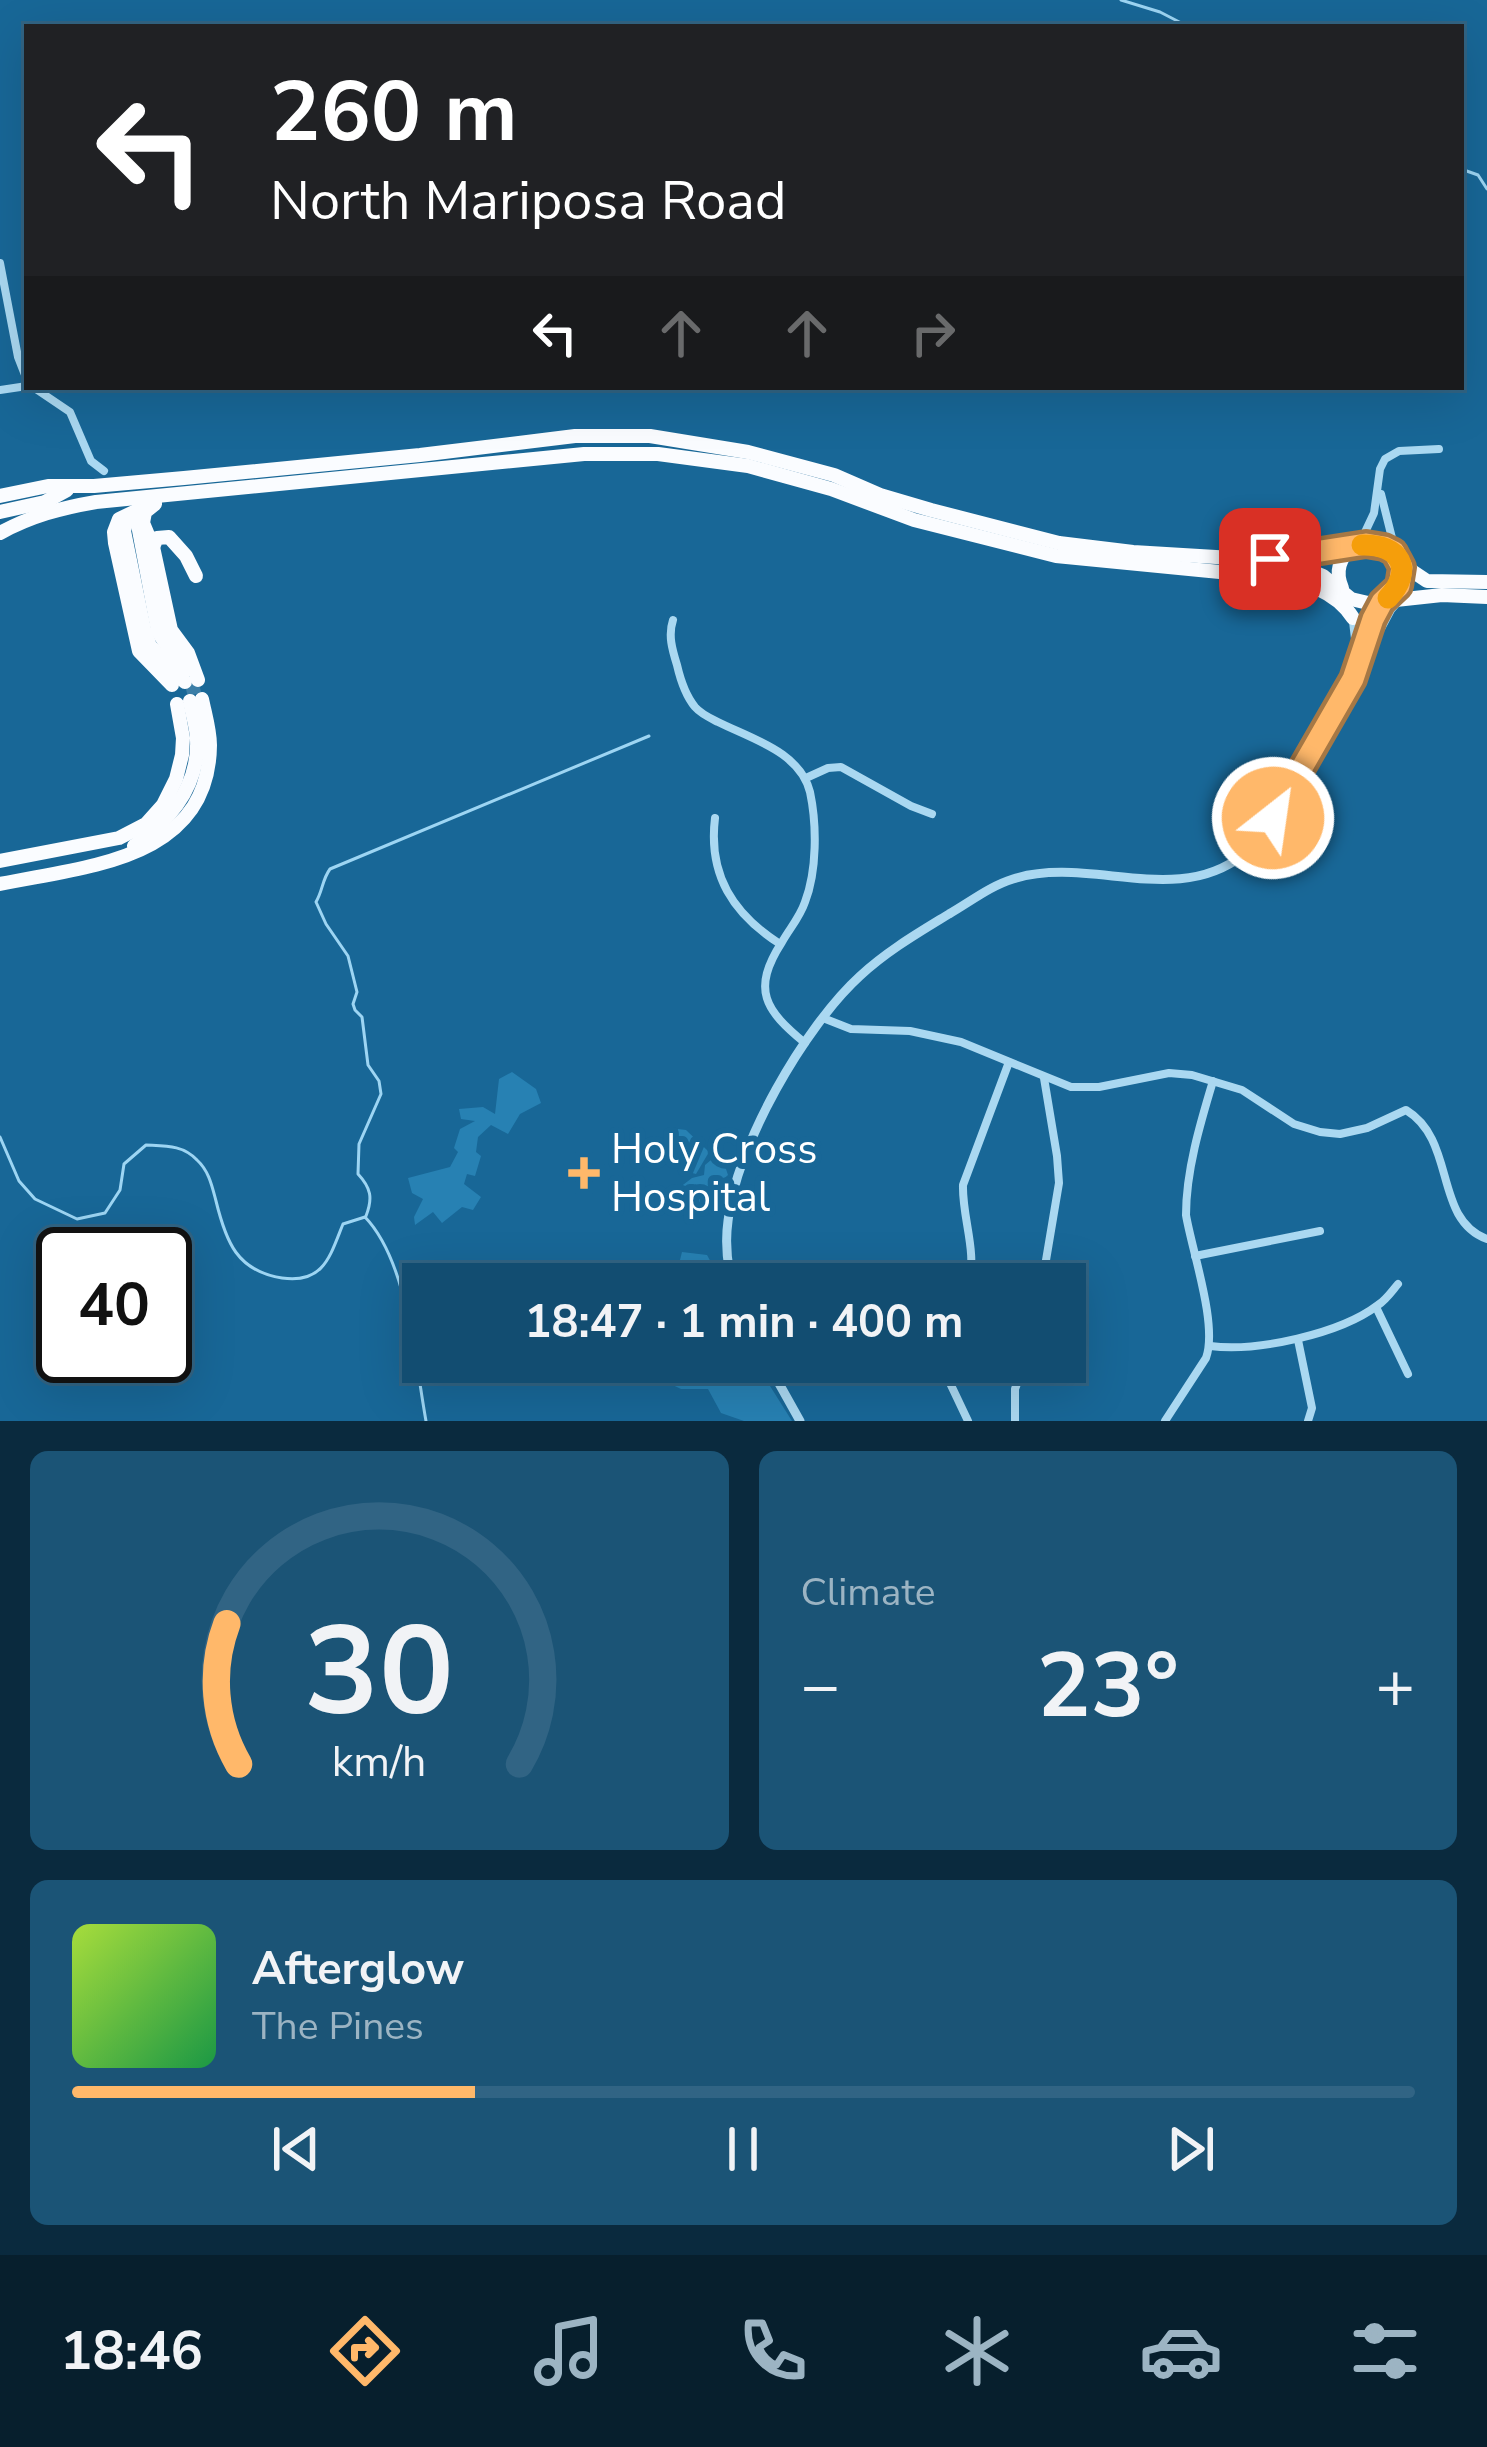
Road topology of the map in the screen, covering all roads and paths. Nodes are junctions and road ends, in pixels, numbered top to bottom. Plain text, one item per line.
1 (0, 263) edge
2 (24, 372) edge
3 (38, 390) edge
4 (1439, 449) dead end
5 (104, 471) dead end
6 (1380, 487) junction
7 (177, 489) junction
8 (84, 491) junction
9 (0, 504) edge
10 (141, 513) junction
11 (0, 532) edge
12 (1356, 545) junction
13 (153, 547) junction
14 (1398, 557) junction
15 (1230, 574) junction
16 (196, 576) dead end
17 (1487, 582) edge
18 (1345, 593) junction
19 (1487, 597) edge
20 (1390, 600) junction
21 (1353, 618) junction
22 (673, 620) dead end
23 (1356, 672) junction
24 (185, 680) junction
25 (1342, 693) junction
26 (189, 702) junction
27 (806, 778) junction
28 (932, 814) dead end
29 (715, 818) dead end
30 (0, 861) edge
31 (101, 862) junction
32 (0, 884) edge
33 (780, 944) junction
34 (823, 1018) junction
35 (805, 1043) junction
36 (1009, 1062) junction
37 (1044, 1078) junction
38 (1213, 1082) junction
39 (1320, 1231) dead end
40 (1487, 1239) edge
41 (1195, 1256) junction
42 (728, 1263) edge
43 (971, 1263) edge
44 (1046, 1263) edge
45 (1399, 1284) dead end
46 (1376, 1307) junction
47 (1298, 1340) junction
48 (1210, 1346) junction
49 (1408, 1374) dead end
50 (779, 1383) edge
51 (950, 1383) edge
52 (1018, 1383) edge
53 (800, 1421) edge
54 (968, 1421) edge
55 (1016, 1421) edge
56 (1165, 1421) edge
57 (1308, 1421) edge

1 - 2 street
3 - 5 street
4 - 6 street
6 - 12 street
6 - 14 street
7 - 8 highway
7 - 10 highway
7 - 12 highway
7 - 15 highway
8 - 9 highway
8 - 11 highway
10 - 13 highway
10 - 24 highway
10 - 24 highway
12 - 14 highway
12 - 18 highway
13 - 16 highway
13 - 24 highway
14 - 17 highway
14 - 20 highway
15 - 18 highway
15 - 21 highway
18 - 20 highway
18 - 21 street
19 - 20 highway
20 - 23 street
20 - 23 street
21 - 25 street
22 - 27 street
23 - 25 street
25 - 34 street
26 - 30 highway
26 - 31 highway
26 - 31 highway
27 - 28 street
27 - 33 street
29 - 33 street
31 - 32 highway
33 - 35 street
34 - 35 street
34 - 36 street
35 - 42 street
36 - 37 street
36 - 43 street
37 - 38 street
37 - 44 street
38 - 40 street
38 - 41 street
39 - 41 street
41 - 48 street
45 - 46 street
46 - 47 street
46 - 49 street
47 - 48 street
47 - 57 street
48 - 56 street
50 - 53 street
51 - 54 street
52 - 55 street

